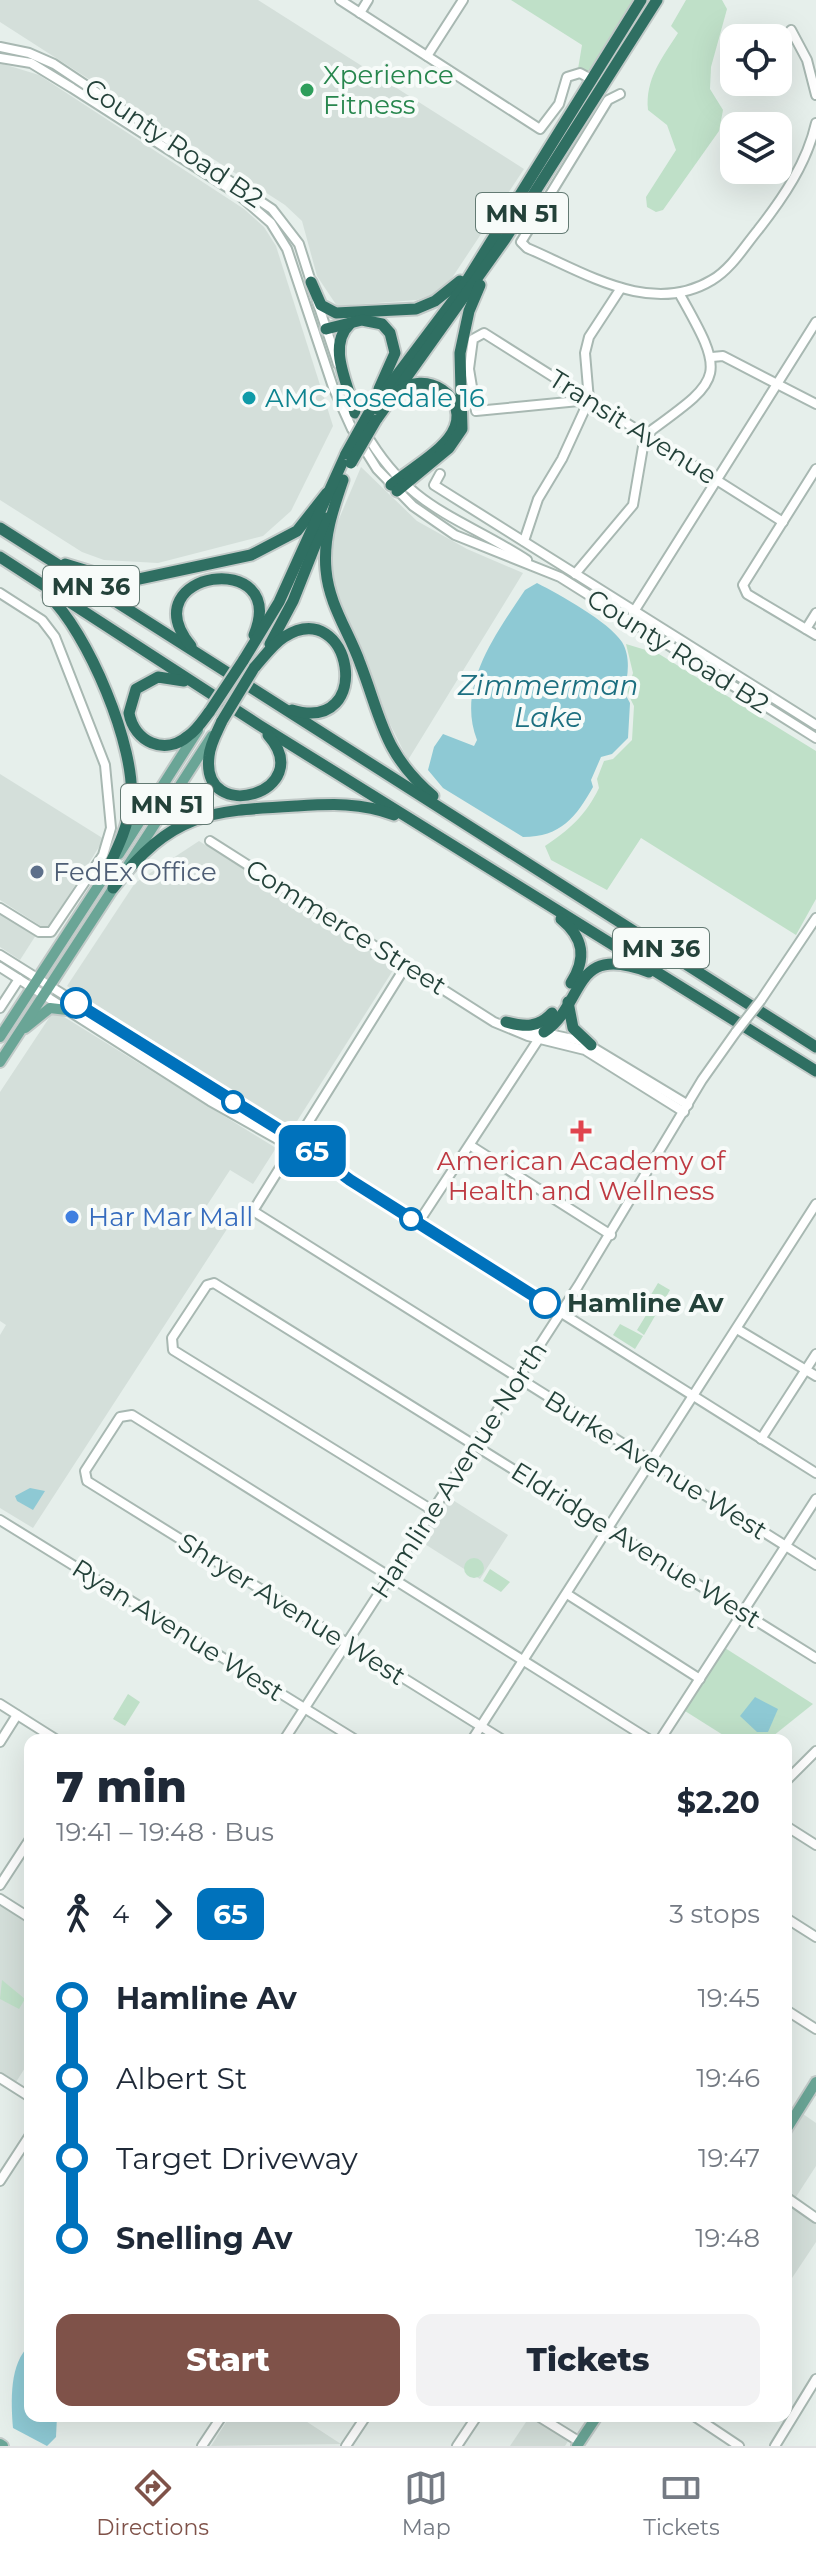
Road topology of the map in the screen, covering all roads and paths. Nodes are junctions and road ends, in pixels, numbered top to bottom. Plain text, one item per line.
1 (340, 0) edge
2 (368, 0) edge
3 (463, 0) edge
4 (641, 0) edge
5 (657, 0) edge
6 (360, 13) junction
7 (792, 32) edge
8 (0, 47) edge
9 (427, 56) junction
10 (0, 58) edge
11 (591, 79) junction
12 (620, 94) dead end
13 (816, 95) edge
14 (816, 123) edge
15 (814, 141) edge
16 (221, 178) junction
17 (505, 239) junction
18 (475, 267) junction
19 (311, 282) junction
20 (621, 288) junction
21 (679, 293) junction
22 (374, 310) junction
23 (355, 321) junction
24 (816, 322) edge
25 (319, 328) junction
26 (712, 357) junction
27 (777, 386) junction
28 (589, 400) junction
29 (816, 404) edge
30 (355, 413) junction
31 (374, 413) junction
32 (645, 435) junction
33 (349, 458) junction
34 (816, 469) edge
35 (440, 474) dead end
36 (343, 480) junction
37 (717, 480) junction
38 (398, 484) junction
39 (327, 493) junction
40 (783, 522) junction
41 (0, 528) edge
42 (524, 541) junction
43 (22, 542) junction
44 (0, 557) edge
45 (24, 573) junction
46 (575, 574) junction
47 (0, 593) edge
48 (816, 613) edge
49 (632, 615) junction
50 (806, 629) junction
51 (816, 635) edge
52 (196, 652) junction
53 (243, 661) junction
54 (254, 668) junction
55 (206, 691) junction
56 (270, 701) junction
57 (210, 711) junction
58 (222, 721) junction
59 (259, 725) junction
60 (816, 725) edge
61 (816, 738) edge
62 (445, 840) junction
63 (210, 841) dead end
64 (515, 855) junction
65 (104, 877) junction
66 (113, 888) junction
67 (531, 894) junction
68 (0, 908) edge
69 (816, 918) edge
70 (0, 955) edge
71 (407, 964) junction
72 (0, 967) edge
73 (19, 979) junction
74 (34, 983) junction
75 (683, 987) junction
76 (46, 990) junction
77 (568, 1001) junction
78 (0, 1008) edge
79 (67, 1010) junction
80 (483, 1013) junction
81 (552, 1013) junction
82 (506, 1022) junction
83 (20, 1032) junction
84 (541, 1036) junction
85 (0, 1037) edge
86 (591, 1045) junction
87 (813, 1045) edge
88 (0, 1062) edge
89 (816, 1071) edge
90 (686, 1108) junction
91 (294, 1144) junction
92 (471, 1146) junction
93 (816, 1204) edge
94 (421, 1225) junction
95 (611, 1235) junction
96 (560, 1313) junction
97 (737, 1329) junction
98 (816, 1354) edge
99 (806, 1370) junction
100 (816, 1376) edge
101 (517, 1379) junction
102 (694, 1397) junction
103 (761, 1439) junction
104 (474, 1444) junction
105 (651, 1463) junction
106 (816, 1473) edge
107 (816, 1499) edge
108 (432, 1510) junction
109 (1, 1522) edge
110 (609, 1529) junction
111 (786, 1546) junction
112 (816, 1565) edge
113 (389, 1577) junction
114 (567, 1594) junction
115 (743, 1612) junction
116 (347, 1643) junction
117 (816, 1658) edge
118 (524, 1660) junction
119 (700, 1679) junction
120 (0, 1704) edge
121 (305, 1708) junction
122 (17, 1715) junction
123 (481, 1726) junction
124 (47, 1734) edge
125 (288, 1734) edge
126 (346, 1734) edge
127 (476, 1734) edge
128 (494, 1734) edge
129 (641, 1734) edge
130 (664, 1734) edge
131 (0, 1742) edge
132 (816, 1751) edge
133 (792, 1775) edge
134 (792, 1830) edge
135 (816, 1845) edge
136 (24, 1848) edge
137 (0, 1885) edge
138 (0, 1899) edge
139 (24, 1914) edge
140 (792, 1922) edge
141 (816, 1937) edge
142 (792, 2014) edge
143 (816, 2029) edge
144 (0, 2078) edge
145 (816, 2082) edge
146 (24, 2093) edge
147 (792, 2120) edge
148 (24, 2144) edge
149 (0, 2181) edge
150 (792, 2201) edge
151 (816, 2218) edge
152 (816, 2379) edge
153 (792, 2418) edge
154 (218, 2422) edge
155 (362, 2422) edge
156 (473, 2422) edge
157 (547, 2422) edge
158 (593, 2422) edge
159 (703, 2422) edge
160 (790, 2422) edge
161 (579, 2444) edge
162 (202, 2446) edge
163 (346, 2446) edge
164 (457, 2446) edge
165 (739, 2446) edge
166 (775, 2446) edge

1 - 6 street
2 - 6 street
3 - 9 street
4 - 11 highway, MN 51
5 - 17 highway, MN 51
6 - 9 street
7 - 13 street
8 - 16 street, County Road B2
9 - 11 street
10 - 16 street, County Road B2
11 - 18 highway, MN 51
12 - 20 street
14 - 15 street
15 - 21 street
16 - 19 street, County Road B2
16 - 25 street, County Road B2
17 - 31 highway, MN 51
17 - 38 highway
18 - 22 highway
18 - 31 highway, MN 51
19 - 22 highway
19 - 25 street, County Road B2
20 - 21 street
20 - 28 street
21 - 26 street
22 - 25 highway
23 - 25 highway
23 - 30 highway
23 - 31 highway
24 - 27 street
25 - 30 street, County Road B2
25 - 38 street, County Road B2
26 - 27 street
26 - 32 street
27 - 29 street
27 - 37 street
28 - 28 street, Transit Avenue
28 - 32 street, Transit Avenue
28 - 42 street
30 - 38 street, County Road B2
31 - 33 highway, MN 51, bridge
31 - 38 highway
32 - 37 street, Transit Avenue
32 - 46 street
33 - 36 highway, MN 51
33 - 39 highway, MN 51
34 - 40 street
35 - 42 street
36 - 54 highway, MN 51
36 - 64 highway
37 - 40 street, Transit Avenue
37 - 49 street
38 - 49 street, County Road B2
39 - 43 highway
39 - 53 highway, MN 51
40 - 50 street
41 - 43 highway, MN 36
42 - 46 street
43 - 52 highway, MN 36
44 - 45 highway, MN 36
45 - 55 highway, MN 36
45 - 65 highway
46 - 49 street
47 - 68 street
48 - 50 street
49 - 60 street
49 - 61 street, County Road B2
50 - 51 street
52 - 53 highway
52 - 56 highway, MN 36
53 - 57 highway, MN 51, bridge
54 - 56 highway
54 - 58 highway, MN 51, bridge
55 - 57 highway
55 - 59 highway, MN 36
56 - 64 highway, MN 36
57 - 65 main road, MN 51
58 - 59 highway
58 - 66 main road, MN 51
59 - 62 highway, MN 36
62 - 66 highway
62 - 67 highway, MN 36
63 - 71 street, Commerce Street
64 - 87 highway, MN 36
65 - 74 main road, MN 51
66 - 76 main road, MN 51
67 - 75 highway, MN 36
67 - 81 highway
69 - 90 street, Hamline Avenue North, bridge
70 - 74 street
71 - 80 street, Commerce Street
71 - 91 street
72 - 73 street
73 - 74 street
73 - 78 street
74 - 76 street
74 - 85 main road, MN 51
75 - 77 highway
75 - 89 highway, MN 36
76 - 79 street
76 - 83 main road, MN 51
76 - 91 street
77 - 84 highway
77 - 86 highway
79 - 83 main road
79 - 91 street
80 - 82 street, Commerce Street
80 - 84 street, Commerce Street
81 - 82 highway
81 - 84 highway
82 - 84 street, Commerce Street
83 - 88 main road, MN 51
84 - 86 street, Commerce Street
84 - 90 street, Commerce Street
84 - 92 street
86 - 90 street, Commerce Street
90 - 95 street, Hamline Avenue North
91 - 94 street
91 - 101 street, Burke Avenue West
92 - 94 street
92 - 95 street
93 - 97 street
94 - 96 street
95 - 96 street, Hamline Avenue North
96 - 101 street, Hamline Avenue North
96 - 102 street
97 - 99 street
97 - 102 street
98 - 99 street
99 - 100 street
99 - 103 street
101 - 104 street, Hamline Avenue North
101 - 105 street, Burke Avenue West
102 - 103 street
102 - 105 street
103 - 106 street
104 - 108 street, Hamline Avenue North
104 - 108 street, Eldridge Avenue West
104 - 110 street, Eldridge Avenue West
105 - 110 street
105 - 111 street, Burke Avenue West
107 - 111 street
108 - 113 street, Hamline Avenue North
109 - 121 street, Ryan Avenue West
110 - 114 street
110 - 115 street, Eldridge Avenue West
111 - 112 street, Burke Avenue West
111 - 115 street
113 - 116 street, Hamline Avenue North
113 - 116 street, Shryer Avenue West
113 - 118 street
114 - 118 street
114 - 119 street
115 - 117 street, Eldridge Avenue West
115 - 119 street
116 - 121 street, Hamline Avenue North
116 - 123 street, Shryer Avenue West
118 - 123 street
118 - 129 street
119 - 130 street
120 - 122 street
121 - 125 street, Hamline Avenue North
121 - 126 street, Ryan Avenue West
122 - 124 street
122 - 131 street
123 - 127 street
123 - 128 street, Shryer Avenue West
132 - 133 street
134 - 135 street
136 - 137 street
138 - 139 street
140 - 141 street
142 - 143 street
144 - 146 street
145 - 147 main road
148 - 149 street
150 - 151 street
152 - 153 street
154 - 162 street
155 - 163 street
156 - 164 street
157 - 161 street
158 - 161 main road
159 - 165 street
160 - 166 street

